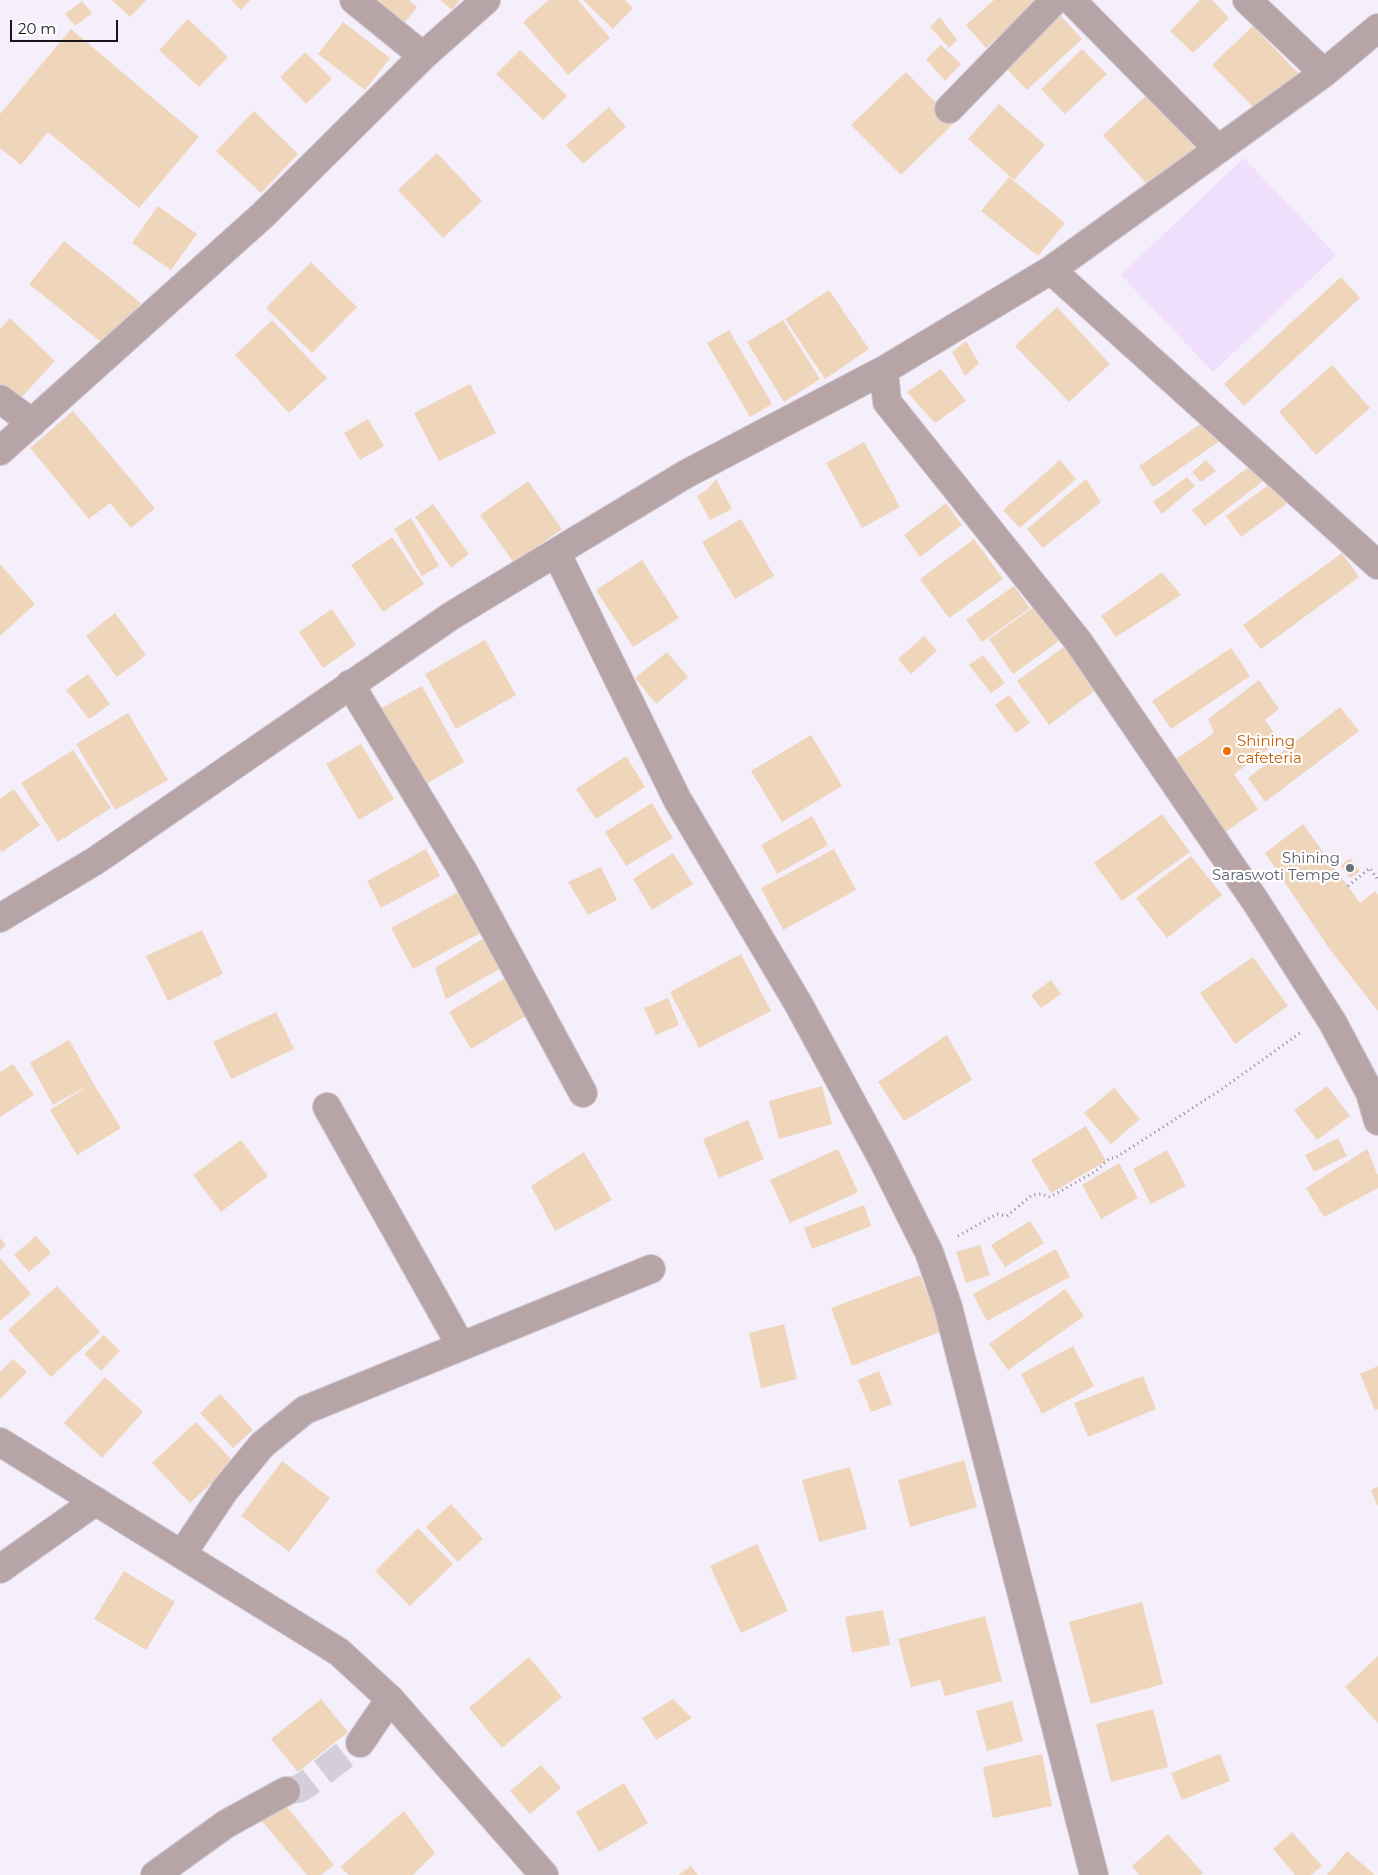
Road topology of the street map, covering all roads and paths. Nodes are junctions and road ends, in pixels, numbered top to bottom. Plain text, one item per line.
1 (354, 0) edge
2 (486, 0) edge
3 (1056, 0) edge
4 (1071, 0) edge
5 (1248, 0) edge
6 (1378, 28) edge
7 (423, 56) junction
8 (1324, 73) junction
9 (949, 109) dead end
10 (1217, 148) junction
11 (1051, 270) junction
12 (884, 370) junction
13 (0, 399) edge
14 (32, 422) junction
15 (0, 451) edge
16 (557, 554) junction
17 (1378, 564) edge
18 (350, 684) junction
19 (1378, 880) edge
20 (1348, 886) dead end
21 (0, 918) edge
22 (1326, 1013) junction
23 (583, 1093) dead end
24 (327, 1107) dead end
25 (1378, 1121) edge
26 (929, 1252) junction
27 (650, 1269) dead end
28 (461, 1346) junction
29 (0, 1442) edge
30 (96, 1501) junction
31 (182, 1554) junction
32 (0, 1569) edge
33 (390, 1699) junction
34 (360, 1744) tunnel mouth
35 (286, 1791) tunnel mouth
36 (155, 1875) edge
37 (544, 1875) edge
38 (1094, 1875) edge

1 - 7 street
2 - 7 street
3 - 9 street
4 - 10 street
5 - 8 street
6 - 8 street
7 - 14 street
8 - 10 street
10 - 11 street
11 - 12 street
11 - 17 street
12 - 16 street
12 - 22 street
13 - 14 street
14 - 15 street
16 - 18 street
16 - 26 street
18 - 21 street
18 - 23 street
19 - 20 path
22 - 25 street
22 - 26 path
24 - 28 street
26 - 38 street
27 - 28 street
28 - 31 street
29 - 30 street
30 - 31 street
30 - 32 street
31 - 33 street
33 - 34 street
33 - 37 street
35 - 36 street

